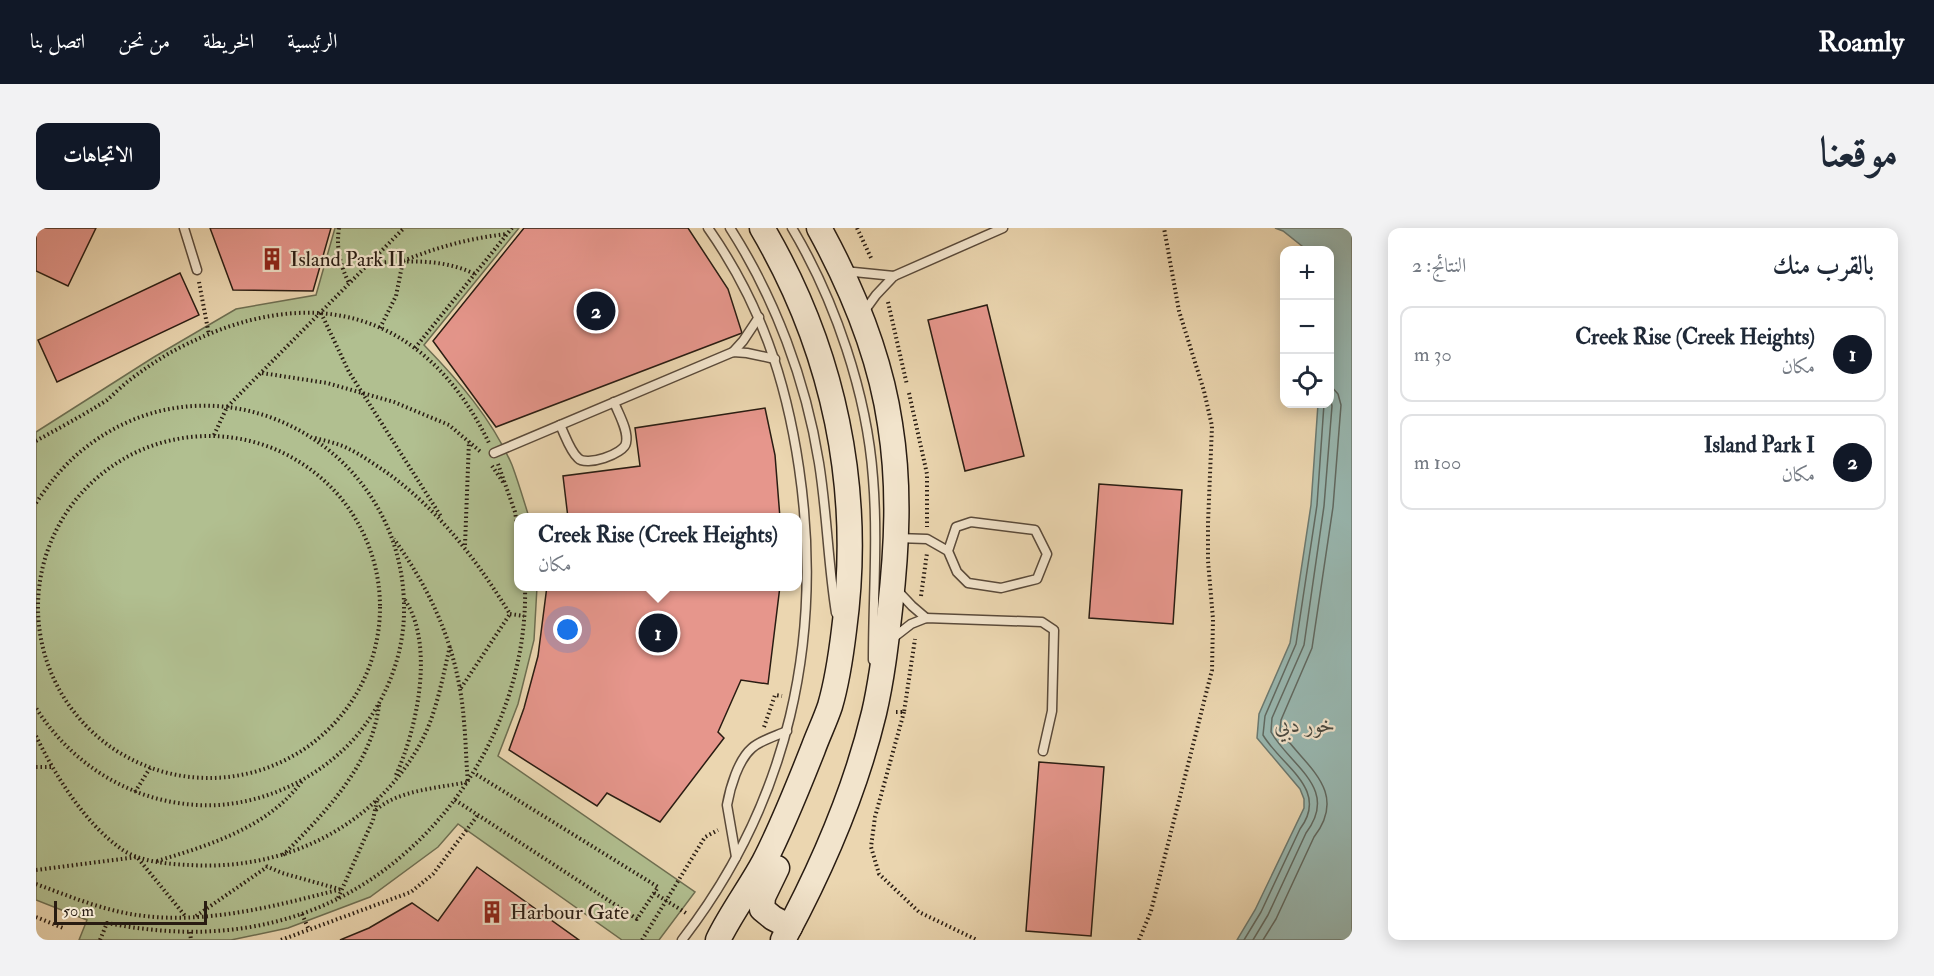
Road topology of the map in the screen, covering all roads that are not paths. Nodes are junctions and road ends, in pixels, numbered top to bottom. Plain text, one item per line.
1 (184, 228) edge
2 (708, 228) edge
3 (730, 228) edge
4 (762, 228) edge
5 (792, 228) edge
6 (819, 228) edge
7 (1003, 228) edge
8 (197, 270) road end
9 (840, 270) junction
10 (894, 276) junction
11 (759, 317) junction
12 (860, 317) junction
13 (733, 352) junction
14 (775, 359) junction
15 (614, 402) junction
16 (560, 425) junction
17 (489, 454) road end
18 (896, 538) junction
19 (948, 551) junction
20 (893, 585) junction
21 (926, 618) junction
22 (885, 647) junction
23 (842, 648) junction
24 (876, 702) junction
25 (787, 730) junction
26 (815, 744) junction
27 (1043, 751) dead end
28 (736, 857) junction
29 (787, 934) edge
30 (682, 940) edge
31 (718, 940) edge

1 - 8 lane
2 - 11 lane
3 - 23 lane
4 - 23 street
5 - 24 lane
6 - 9 street
7 - 10 lane
9 - 10 lane
9 - 12 street
10 - 12 lane
11 - 13 lane
11 - 14 lane
12 - 18 street
13 - 14 lane
13 - 15 lane
14 - 25 lane
15 - 16 lane
15 - 16 lane
16 - 17 lane
18 - 19 lane
18 - 20 street
19 - 19 lane
20 - 21 lane
20 - 22 street
21 - 22 lane
21 - 27 lane
22 - 24 street
23 - 26 street
24 - 29 street
25 - 28 lane
25 - 28 lane
26 - 29 street
26 - 31 street
28 - 30 lane

